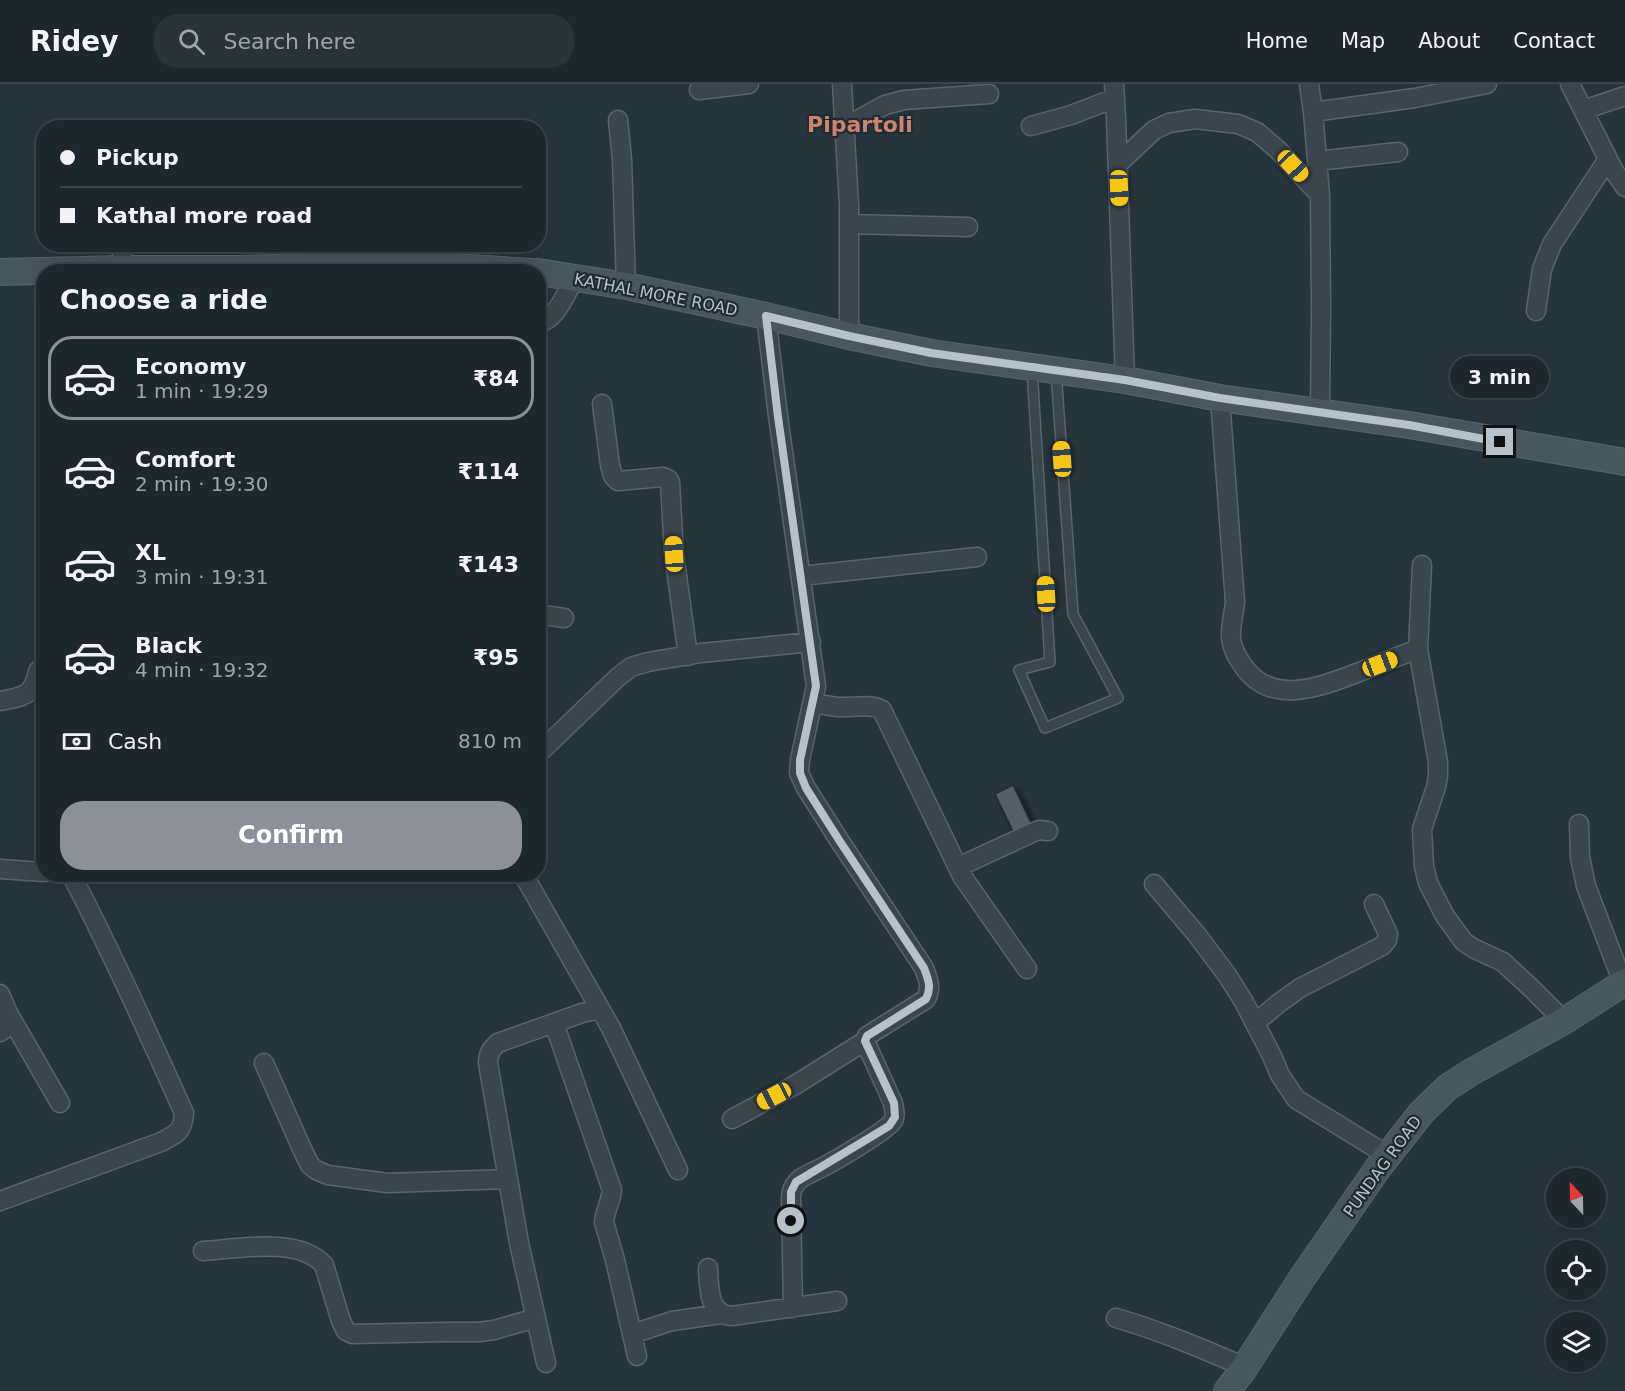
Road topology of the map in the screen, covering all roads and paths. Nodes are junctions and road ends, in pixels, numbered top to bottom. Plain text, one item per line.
1 (749, 84) edge
2 (842, 84) edge
3 (1309, 84) edge
4 (1487, 84) edge
5 (1570, 84) edge
6 (699, 90) dead end
7 (1114, 91) edge
8 (1414, 91) edge
9 (905, 92) edge
10 (988, 94) dead end
11 (1625, 96) edge
12 (1582, 110) junction
13 (1313, 112) junction
14 (618, 120) dead end
15 (1030, 126) dead end
16 (845, 127) junction
17 (1398, 152) dead end
18 (1608, 159) junction
19 (1317, 161) junction
20 (1118, 164) junction
21 (1625, 187) edge
22 (1320, 195) junction
23 (849, 224) junction
24 (968, 227) dead end
25 (121, 262) edge
26 (97, 264) edge
27 (150, 264) edge
28 (36, 269) edge
29 (0, 272) edge
30 (546, 274) edge
31 (575, 278) junction
32 (626, 286) junction
33 (1536, 311) dead end
34 (766, 316) junction
35 (546, 321) edge
36 (849, 336) junction
37 (1044, 368) junction
38 (1125, 380) junction
39 (1220, 398) junction
40 (602, 404) dead end
41 (1320, 413) junction
42 (1625, 462) edge
43 (977, 557) dead end
44 (1422, 565) dead end
45 (801, 576) junction
46 (546, 615) edge
47 (564, 618) dead end
48 (810, 642) junction
49 (1418, 649) junction
50 (688, 656) junction
51 (36, 681) edge
52 (0, 701) edge
53 (813, 703) junction
54 (546, 746) edge
55 (1579, 824) dead end
56 (1048, 831) dead end
57 (958, 867) junction
58 (0, 869) edge
59 (36, 871) edge
60 (75, 882) edge
61 (528, 882) edge
62 (1154, 884) dead end
63 (1374, 904) dead end
64 (1027, 969) dead end
65 (1624, 982) edge
66 (0, 994) edge
67 (600, 1009) junction
68 (8, 1013) junction
69 (1564, 1021) junction
70 (554, 1023) junction
71 (1255, 1023) junction
72 (0, 1032) edge
73 (865, 1041) junction
74 (264, 1063) dead end
75 (60, 1103) dead end
76 (732, 1119) dead end
77 (1387, 1155) junction
78 (678, 1170) dead end
79 (508, 1179) junction
80 (0, 1201) edge
81 (203, 1251) dead end
82 (708, 1269) dead end
83 (837, 1301) dead end
84 (793, 1308) junction
85 (721, 1314) junction
86 (536, 1318) junction
87 (1116, 1318) dead end
88 (632, 1334) junction
89 (637, 1356) dead end
90 (546, 1363) dead end
91 (1245, 1367) junction
92 (1227, 1391) edge

1 - 6 street
2 - 16 street
3 - 13 street
4 - 8 street
5 - 12 street
7 - 15 street
7 - 20 street
8 - 13 street
9 - 10 street
9 - 16 street
11 - 12 street
12 - 18 street
13 - 19 street
14 - 32 street
16 - 23 street
17 - 19 street
18 - 21 street
18 - 33 street
19 - 22 street
20 - 22 street
20 - 38 street
22 - 41 street
23 - 24 street
23 - 36 street
25 - 26 main road
25 - 27 main road
28 - 29 main road
30 - 31 main road, KATHAL MORE ROAD
31 - 32 main road, KATHAL MORE ROAD
31 - 35 street
32 - 34 main road, KATHAL MORE ROAD
34 - 36 main road, KATHAL MORE ROAD
34 - 45 street
36 - 37 main road, KATHAL MORE ROAD
37 - 37 lane
37 - 38 main road, KATHAL MORE ROAD
38 - 39 main road, KATHAL MORE ROAD
39 - 41 main road, KATHAL MORE ROAD
39 - 49 street
40 - 50 street
41 - 42 main road, KATHAL MORE ROAD
43 - 45 street
44 - 49 street
45 - 48 street
46 - 47 street
48 - 50 street
48 - 53 street
49 - 69 street
50 - 54 street
51 - 52 street
53 - 57 street
53 - 73 street
55 - 65 street
56 - 57 street
57 - 64 street
58 - 59 street
60 - 80 street
61 - 67 street
62 - 71 street
63 - 71 street
65 - 69 main road, PUNDAG ROAD
66 - 68 street
67 - 70 street
67 - 78 street
68 - 72 street
68 - 75 street
69 - 77 main road, PUNDAG ROAD
70 - 79 street
70 - 88 street
71 - 77 street
73 - 76 street
73 - 84 street
74 - 79 street
77 - 91 main road, PUNDAG ROAD
79 - 86 street
81 - 86 street
82 - 85 street
83 - 84 street
84 - 85 street
85 - 88 street
86 - 90 street
87 - 91 street
88 - 89 street
91 - 92 main road, PUNDAG ROAD

